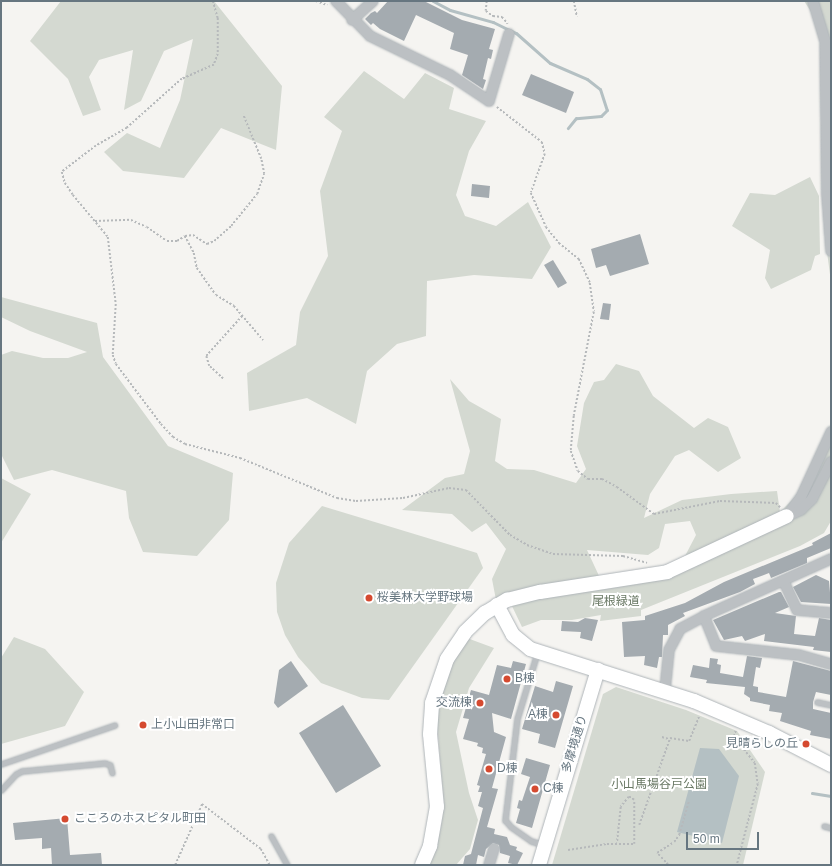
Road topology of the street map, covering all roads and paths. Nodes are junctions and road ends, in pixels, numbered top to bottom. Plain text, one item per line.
1 (213, 1) edge
2 (336, 1) edge
3 (373, 1) edge
4 (487, 1) edge
5 (574, 1) edge
6 (813, 1) edge
7 (577, 17) dead end
8 (352, 20) junction
9 (509, 34) joint
10 (489, 101) junction
11 (829, 102) edge
12 (243, 115) dead end
13 (95, 221) junction
14 (830, 225) edge
15 (184, 236) junction
16 (831, 251) edge
17 (242, 316) junction
18 (263, 340) dead end
19 (223, 378) dead end
20 (831, 432) edge
21 (817, 463) junction
22 (829, 466) edge
23 (787, 516) junction
24 (831, 559) edge
25 (659, 574) junction
26 (784, 582) junction
27 (497, 605) junction
28 (831, 613) edge
29 (704, 616) junction
30 (538, 651) junction
31 (831, 664) edge
32 (598, 670) junction
33 (665, 690) junction
34 (818, 702) dead end
35 (831, 705) edge
36 (701, 713) dead end
37 (115, 725) dead end
38 (662, 737) dead end
39 (734, 737) dead end
40 (669, 740) junction
41 (1, 764) edge
42 (831, 765) edge
43 (112, 773) dead end
44 (1, 790) edge
45 (689, 801) dead end
46 (639, 826) dead end
47 (824, 826) dead end
48 (831, 828) edge
49 (271, 836) dead end
50 (617, 843) junction
51 (545, 845) junction
52 (494, 849) dead end
53 (568, 850) dead end
54 (493, 864) edge
55 (175, 865) edge
56 (270, 865) edge
57 (287, 865) edge
58 (422, 865) edge
59 (539, 865) edge
60 (668, 865) edge
61 (737, 865) edge

1 - 13 path
2 - 8 street
3 - 8 street
4 - 9 path
5 - 7 path
6 - 11 street
8 - 10 street
9 - 10 street
10 - 23 path
11 - 14 street
12 - 15 path
13 - 15 path
13 - 25 path
14 - 16 street
15 - 17 path
17 - 18 path
17 - 19 path
20 - 21 street
21 - 22 street
21 - 23 street
22 - 23 street
23 - 25 street
24 - 26 street
25 - 27 street
26 - 28 street
26 - 29 street
27 - 30 street
27 - 58 street
29 - 31 street
29 - 33 street
30 - 32 street
30 - 51 lane
32 - 33 street
32 - 51 street, 多摩境通り
33 - 42 street
34 - 35 lane
36 - 40 path
37 - 41 lane
38 - 40 path
39 - 61 path
40 - 46 path
43 - 44 lane
45 - 60 path
47 - 48 lane
49 - 57 lane
50 - 50 path
50 - 53 path
51 - 59 street, 多摩境通り
52 - 54 street
55 - 56 path

